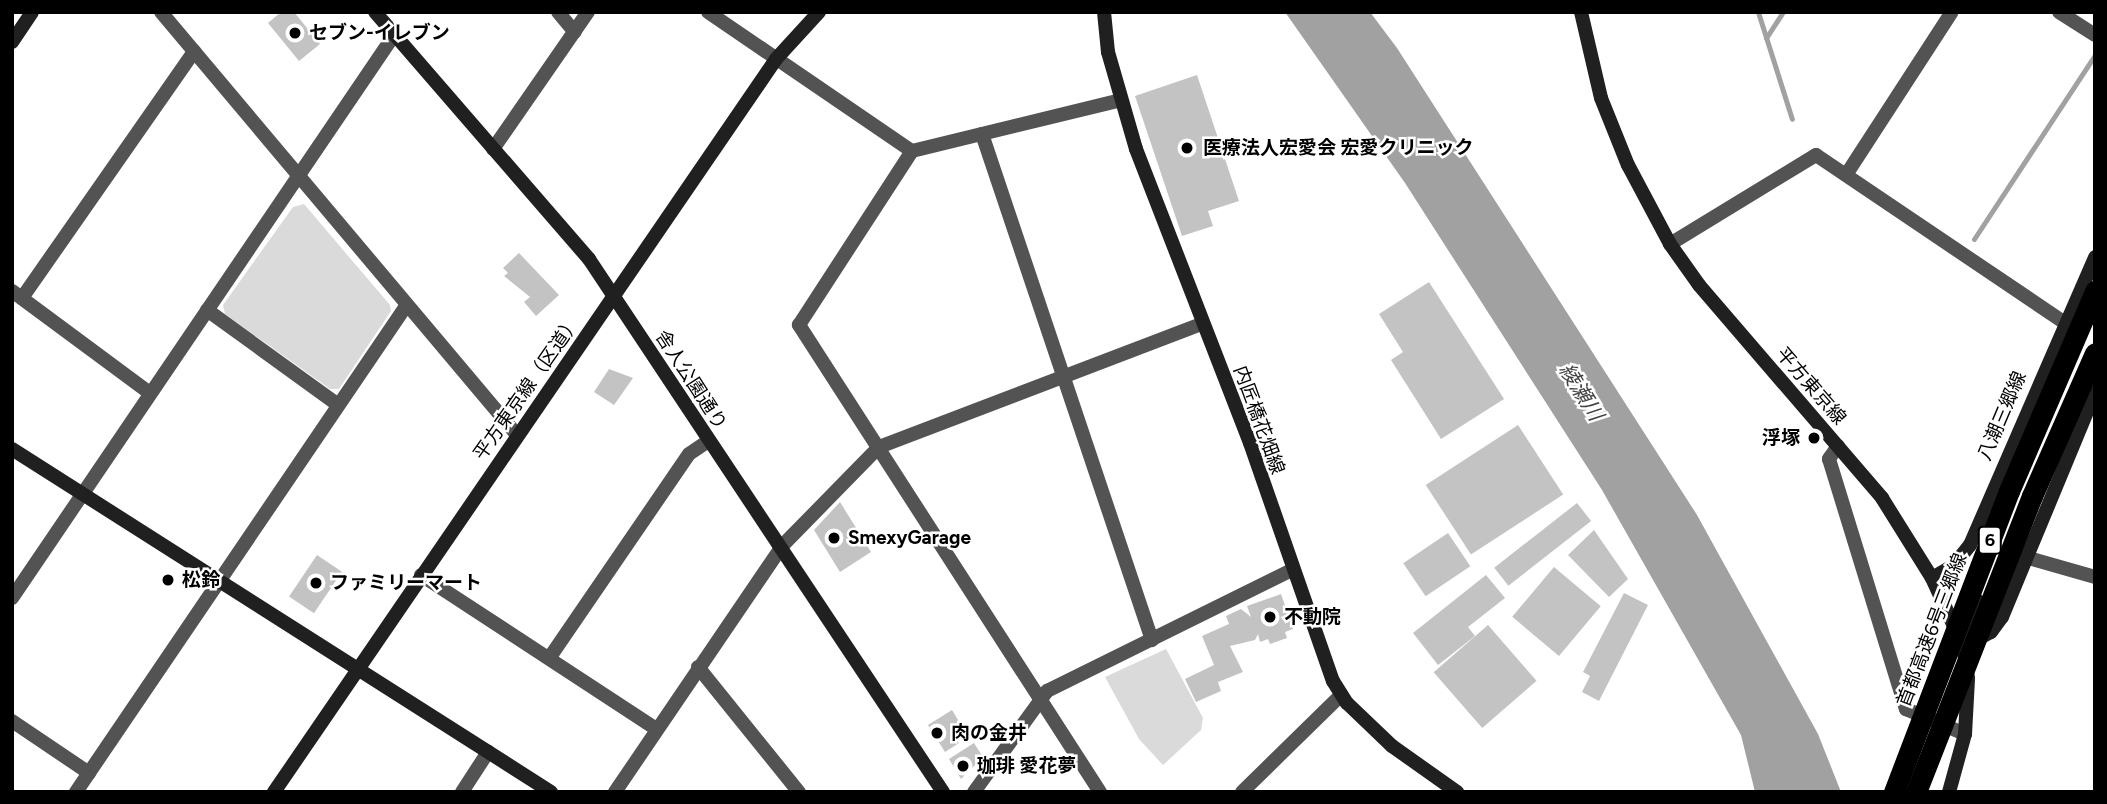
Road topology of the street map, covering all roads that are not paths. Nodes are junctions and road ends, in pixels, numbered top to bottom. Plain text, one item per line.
1 (33, 12) edge
2 (161, 12) edge
3 (375, 12) edge
4 (558, 12) edge
5 (588, 12) edge
6 (708, 12) edge
7 (820, 12) edge
8 (1104, 12) edge
9 (1581, 12) edge
10 (1951, 12) edge
11 (2059, 12) edge
12 (575, 32) junction
13 (394, 35) junction
14 (2095, 35) edge
15 (12, 42) edge
16 (194, 51) junction
17 (776, 58) junction
18 (1121, 100) junction
19 (982, 134) junction
20 (493, 149) junction
21 (912, 151) junction
22 (1846, 175) junction
23 (299, 176) junction
24 (1670, 244) junction
25 (2095, 257) edge
26 (2095, 291) edge
27 (17, 295) edge
28 (614, 296) junction
29 (407, 306) junction
30 (207, 310) junction
31 (2064, 323) junction
32 (1201, 324) junction
33 (2095, 353) edge
34 (1062, 375) junction
35 (150, 393) junction
36 (2095, 393) edge
37 (338, 405) junction
38 (2023, 414) junction
39 (517, 435) junction
40 (2074, 438) junction
41 (708, 441) junction
42 (1838, 446) junction
43 (878, 447) junction
44 (12, 449) edge
45 (2002, 464) junction
46 (83, 494) junction
47 (782, 546) junction
48 (2025, 557) junction
49 (1292, 570) junction
50 (421, 575) junction
51 (2095, 577) edge
52 (1932, 578) junction
53 (219, 579) junction
54 (12, 598) edge
55 (1152, 640) junction
56 (1963, 646) junction
57 (550, 657) junction
58 (698, 667) junction
59 (357, 668) junction
60 (1341, 695) junction
61 (1041, 699) junction
62 (12, 721) edge
63 (656, 730) junction
64 (1965, 734) junction
65 (488, 752) junction
66 (89, 774) junction
67 (76, 792) edge
68 (274, 792) edge
69 (462, 792) edge
70 (551, 792) edge
71 (615, 792) edge
72 (799, 792) edge
73 (943, 792) edge
74 (974, 792) edge
75 (1100, 792) edge
76 (1242, 792) edge
77 (1457, 792) edge
78 (1894, 792) edge
79 (1916, 792) edge
80 (1948, 792) edge

1 - 15 main road
2 - 16 street
3 - 13 main road, 舎人公園通り
4 - 12 street
5 - 12 street
6 - 17 street
7 - 17 main road, 平方東京線（区道）
8 - 18 main road, 内匠橋花畑線
9 - 24 main road, 平方東京線
10 - 22 street
11 - 14 street
12 - 20 street
13 - 20 main road, 舎人公園通り
13 - 23 street
16 - 23 street
16 - 27 street
17 - 21 street
17 - 28 main road, 平方東京線（区道）
18 - 19 street
18 - 32 main road, 内匠橋花畑線
19 - 21 street
19 - 34 street
20 - 28 main road, 舎人公園通り
21 - 43 street
22 - 24 street
22 - 31 street
23 - 29 street
23 - 30 street
24 - 42 main road, 平方東京線
25 - 31 main road, 八潮三郷線
26 - 78 highway, 首都高速6号三郷線 / 6
27 - 35 street
28 - 39 main road, 平方東京線（区道）
28 - 41 main road, 舎人公園通り
29 - 37 street
29 - 39 street
30 - 35 street
30 - 37 street
31 - 38 main road, 八潮三郷線
32 - 34 street
32 - 49 main road, 内匠橋花畑線
33 - 79 highway, 6
34 - 43 street
34 - 55 street
35 - 46 street
36 - 40 main road
37 - 53 street
38 - 40 main road
38 - 45 main road, 八潮三郷線
39 - 50 main road, 平方東京線（区道）
40 - 48 main road
41 - 47 main road, 舎人公園通り
41 - 57 street
42 - 52 main road, 平方東京線
42 - 64 street
43 - 47 street
43 - 61 street
44 - 46 main road
45 - 52 main road, 八潮三郷線
45 - 56 main road
46 - 53 main road
46 - 54 street
47 - 58 street
47 - 73 main road, 舎人公園通り
48 - 51 street
48 - 56 main road
49 - 55 street
49 - 60 main road, 内匠橋花畑線
50 - 57 street
50 - 59 main road, 平方東京線（区道）
52 - 56 main road, 平方東京線
53 - 59 main road
53 - 66 street
55 - 61 street
56 - 64 main road, 平方東京線
57 - 63 street
58 - 63 street
58 - 72 street
59 - 65 main road
59 - 68 main road, 平方東京線（区道）
60 - 76 street
60 - 77 main road, 内匠橋花畑線
61 - 74 street
61 - 75 street
62 - 66 street
63 - 71 street
64 - 80 main road, 平方東京線
65 - 69 street
65 - 70 main road
66 - 67 street

